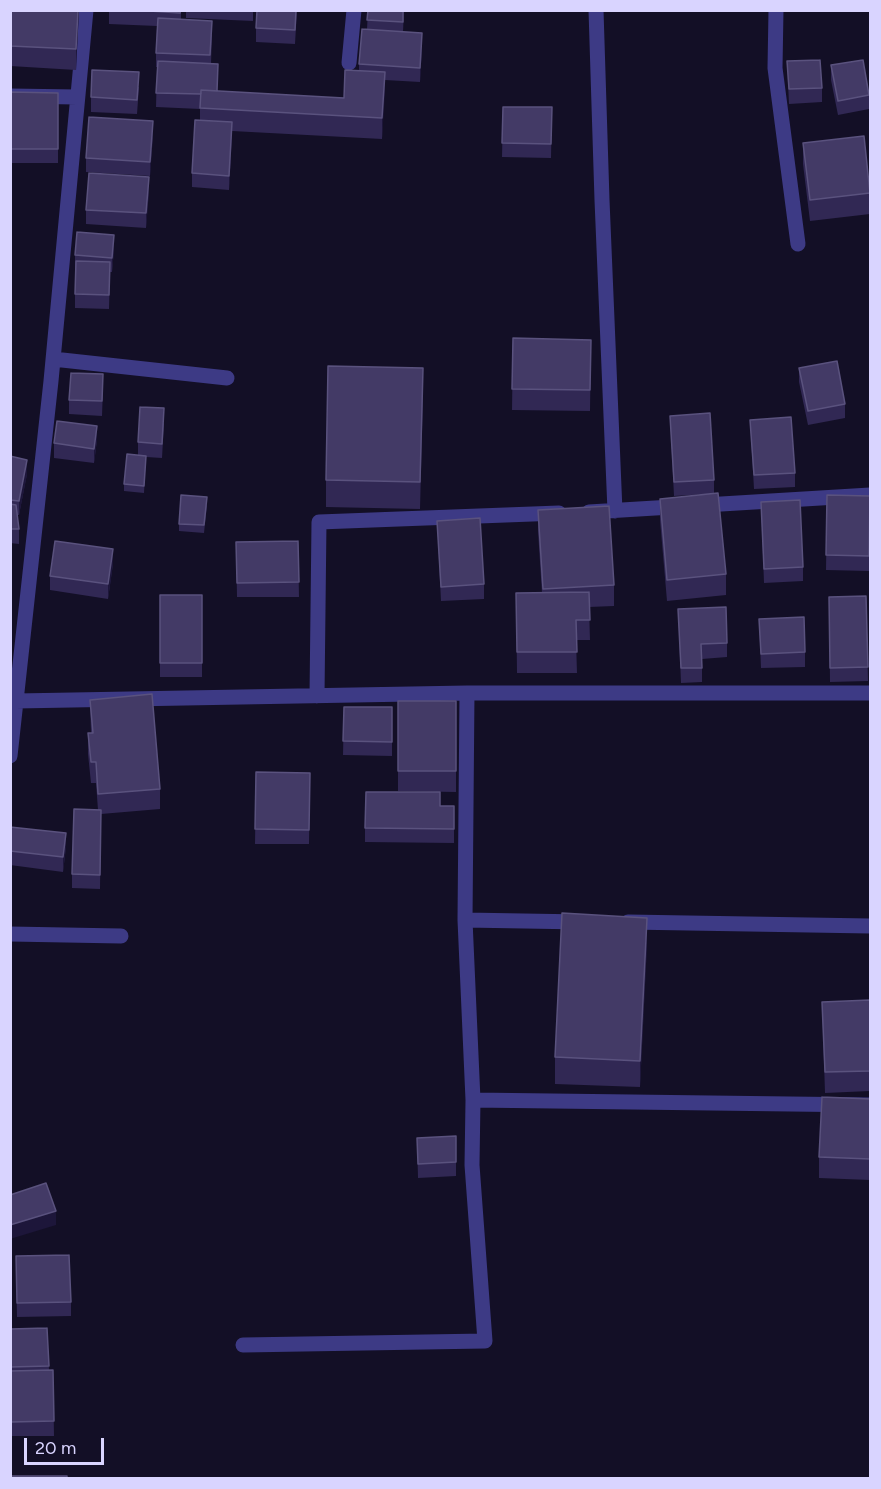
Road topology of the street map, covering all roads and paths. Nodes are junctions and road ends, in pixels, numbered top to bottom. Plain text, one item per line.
1 (86, 10) edge
2 (354, 10) edge
3 (596, 10) edge
4 (776, 10) edge
5 (349, 63) dead end
6 (10, 96) edge
7 (77, 97) junction
8 (798, 244) dead end
9 (53, 359) junction
10 (227, 378) dead end
11 (870, 495) edge
12 (615, 511) junction
13 (15, 677) edge
14 (467, 693) junction
15 (870, 693) edge
16 (317, 696) junction
17 (16, 701) junction
18 (10, 756) edge
19 (465, 920) junction
20 (870, 926) edge
21 (10, 934) edge
22 (121, 936) dead end
23 (473, 1100) junction
24 (870, 1105) edge
25 (243, 1346) dead end

1 - 7 street
2 - 5 street
3 - 12 street
4 - 8 street
6 - 7 street
7 - 9 street
9 - 10 street
9 - 13 street
11 - 12 street
12 - 16 street
13 - 17 street
14 - 15 street
14 - 16 street
14 - 19 street
16 - 17 street
17 - 18 street
19 - 20 street
19 - 23 street
21 - 22 street
23 - 24 street
23 - 25 street

